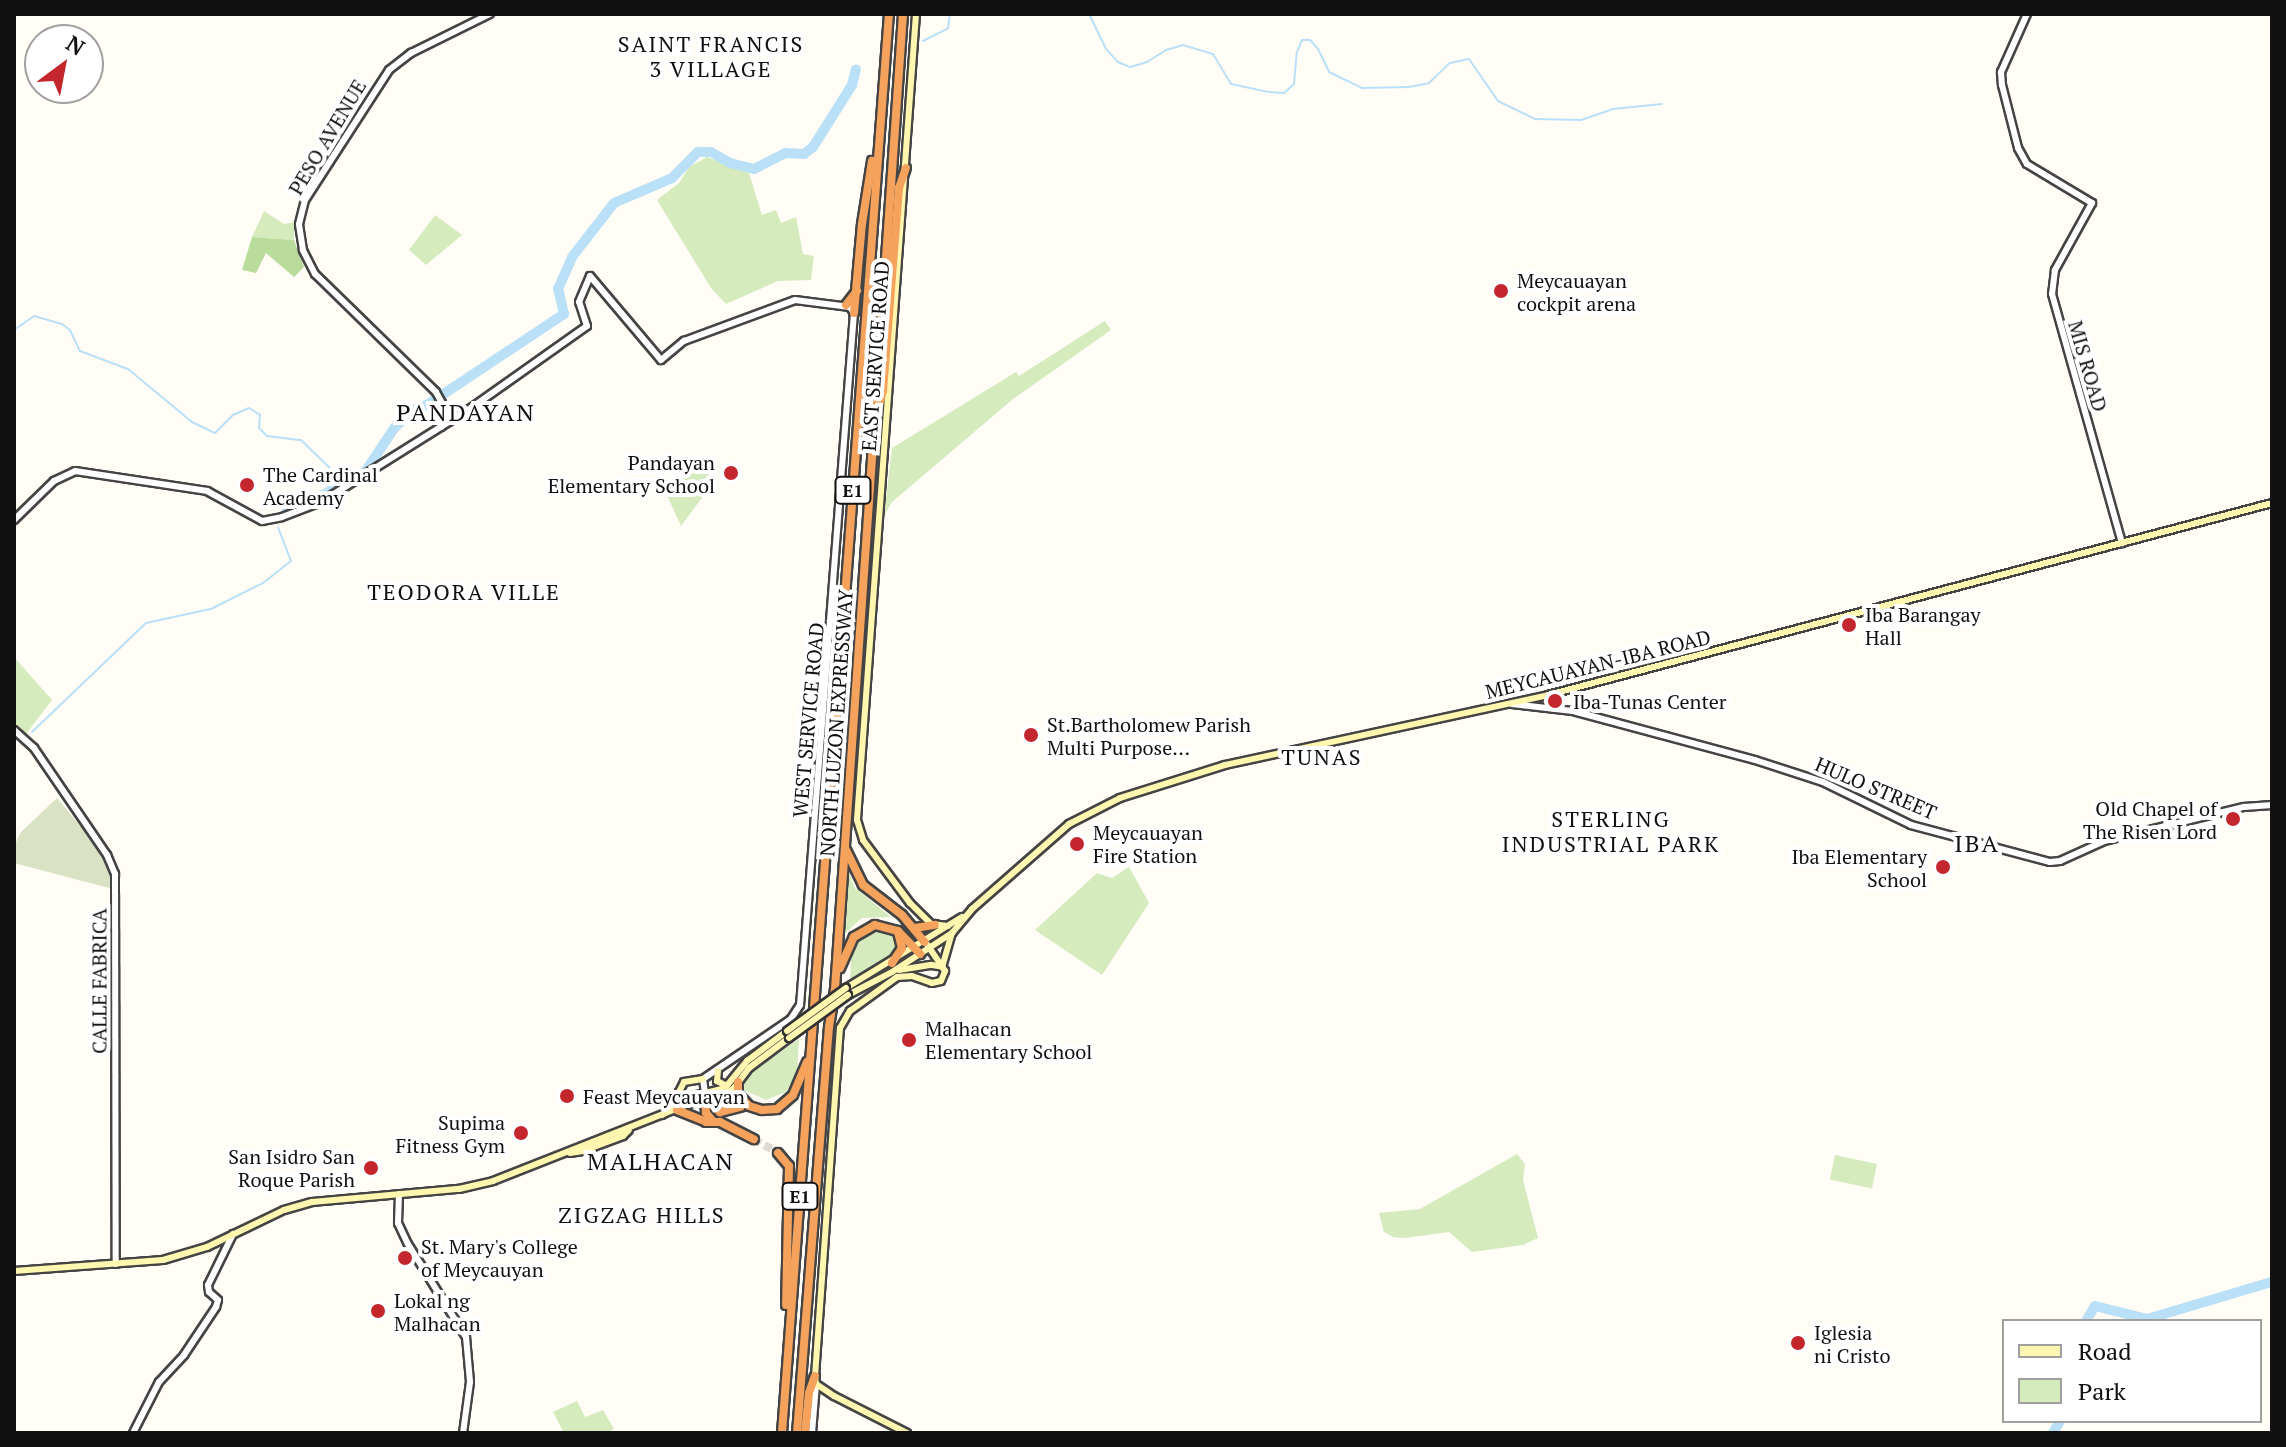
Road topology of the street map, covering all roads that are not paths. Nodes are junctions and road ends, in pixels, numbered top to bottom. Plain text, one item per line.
1 (490, 14) edge
2 (889, 14) edge
3 (903, 14) edge
4 (916, 14) edge
5 (2027, 14) edge
6 (880, 117) junction
7 (906, 168) junction
8 (858, 291) junction
9 (846, 305) junction
10 (854, 313) junction
11 (441, 427) junction
12 (872, 433) junction
13 (2272, 503) edge
14 (14, 520) edge
15 (2122, 543) junction
16 (1512, 704) junction
17 (14, 730) edge
18 (2272, 805) edge
19 (845, 841) junction
20 (931, 926) junction
21 (915, 928) junction
22 (950, 930) junction
23 (898, 931) junction
24 (927, 945) junction
25 (918, 951) junction
26 (892, 968) junction
27 (944, 970) junction
28 (835, 989) junction
29 (788, 1034) junction
30 (811, 1050) junction
31 (718, 1071) junction
32 (703, 1079) junction
33 (738, 1082) junction
34 (727, 1086) junction
35 (707, 1099) junction
36 (678, 1106) junction
37 (744, 1106) junction
38 (713, 1121) junction
39 (754, 1139) tunnel mouth
40 (778, 1153) tunnel mouth
41 (399, 1194) junction
42 (233, 1232) junction
43 (116, 1264) junction
44 (14, 1271) edge
45 (788, 1342) junction
46 (815, 1380) junction
47 (133, 1433) edge
48 (463, 1433) edge
49 (782, 1433) edge
50 (797, 1433) edge
51 (805, 1433) edge
52 (812, 1433) edge
53 (907, 1433) edge

1 - 11 street, PESO AVENUE
2 - 6 highway, NORTH LUZON EXPRESSWAY / E1
3 - 12 highway, NORTH LUZON EXPRESSWAY / E1
4 - 7 main road, EAST SERVICE ROAD
5 - 15 street, MIS ROAD
6 - 8 highway
6 - 30 highway, NORTH LUZON EXPRESSWAY / E1
7 - 12 highway
7 - 20 main road, EAST SERVICE ROAD
8 - 9 highway
8 - 10 highway
9 - 10 street
9 - 11 street
10 - 31 street, WEST SERVICE ROAD
11 - 14 street
12 - 19 highway, NORTH LUZON EXPRESSWAY / E1
13 - 15 main road, MEYCAUAYAN-IBA ROAD
15 - 16 main road, MEYCAUAYAN-IBA ROAD
16 - 18 street, HULO STREET
16 - 22 main road, MEYCAUAYAN-IBA ROAD
17 - 43 street, CALLE FABRICA
19 - 21 highway
19 - 28 highway, NORTH LUZON EXPRESSWAY / E1
20 - 21 highway
20 - 22 main road
20 - 24 main road
21 - 24 highway
22 - 24 main road, MEYCAUAYAN-IBA ROAD
22 - 27 main road
23 - 25 highway
23 - 26 highway
23 - 28 highway
24 - 25 main road, MEYCAUAYAN-IBA ROAD
24 - 27 main road
25 - 26 main road, MEYCAUAYAN-IBA ROAD
26 - 27 main road
26 - 29 main road, bridge
27 - 46 main road
28 - 50 highway, NORTH LUZON EXPRESSWAY / E1
29 - 33 main road
29 - 34 main road
30 - 37 highway
30 - 45 highway, NORTH LUZON EXPRESSWAY / E1
31 - 32 street, WEST SERVICE ROAD
31 - 34 main road
32 - 35 street
32 - 36 main road
33 - 35 main road
33 - 37 highway
34 - 35 main road
35 - 36 main road
35 - 37 highway
35 - 38 highway
36 - 38 highway
36 - 41 main road
38 - 39 highway
40 - 45 highway
41 - 42 main road
41 - 48 street
42 - 43 main road
42 - 47 street
43 - 44 main road
45 - 49 highway, NORTH LUZON EXPRESSWAY / E1
46 - 51 highway
46 - 52 street
46 - 53 main road

